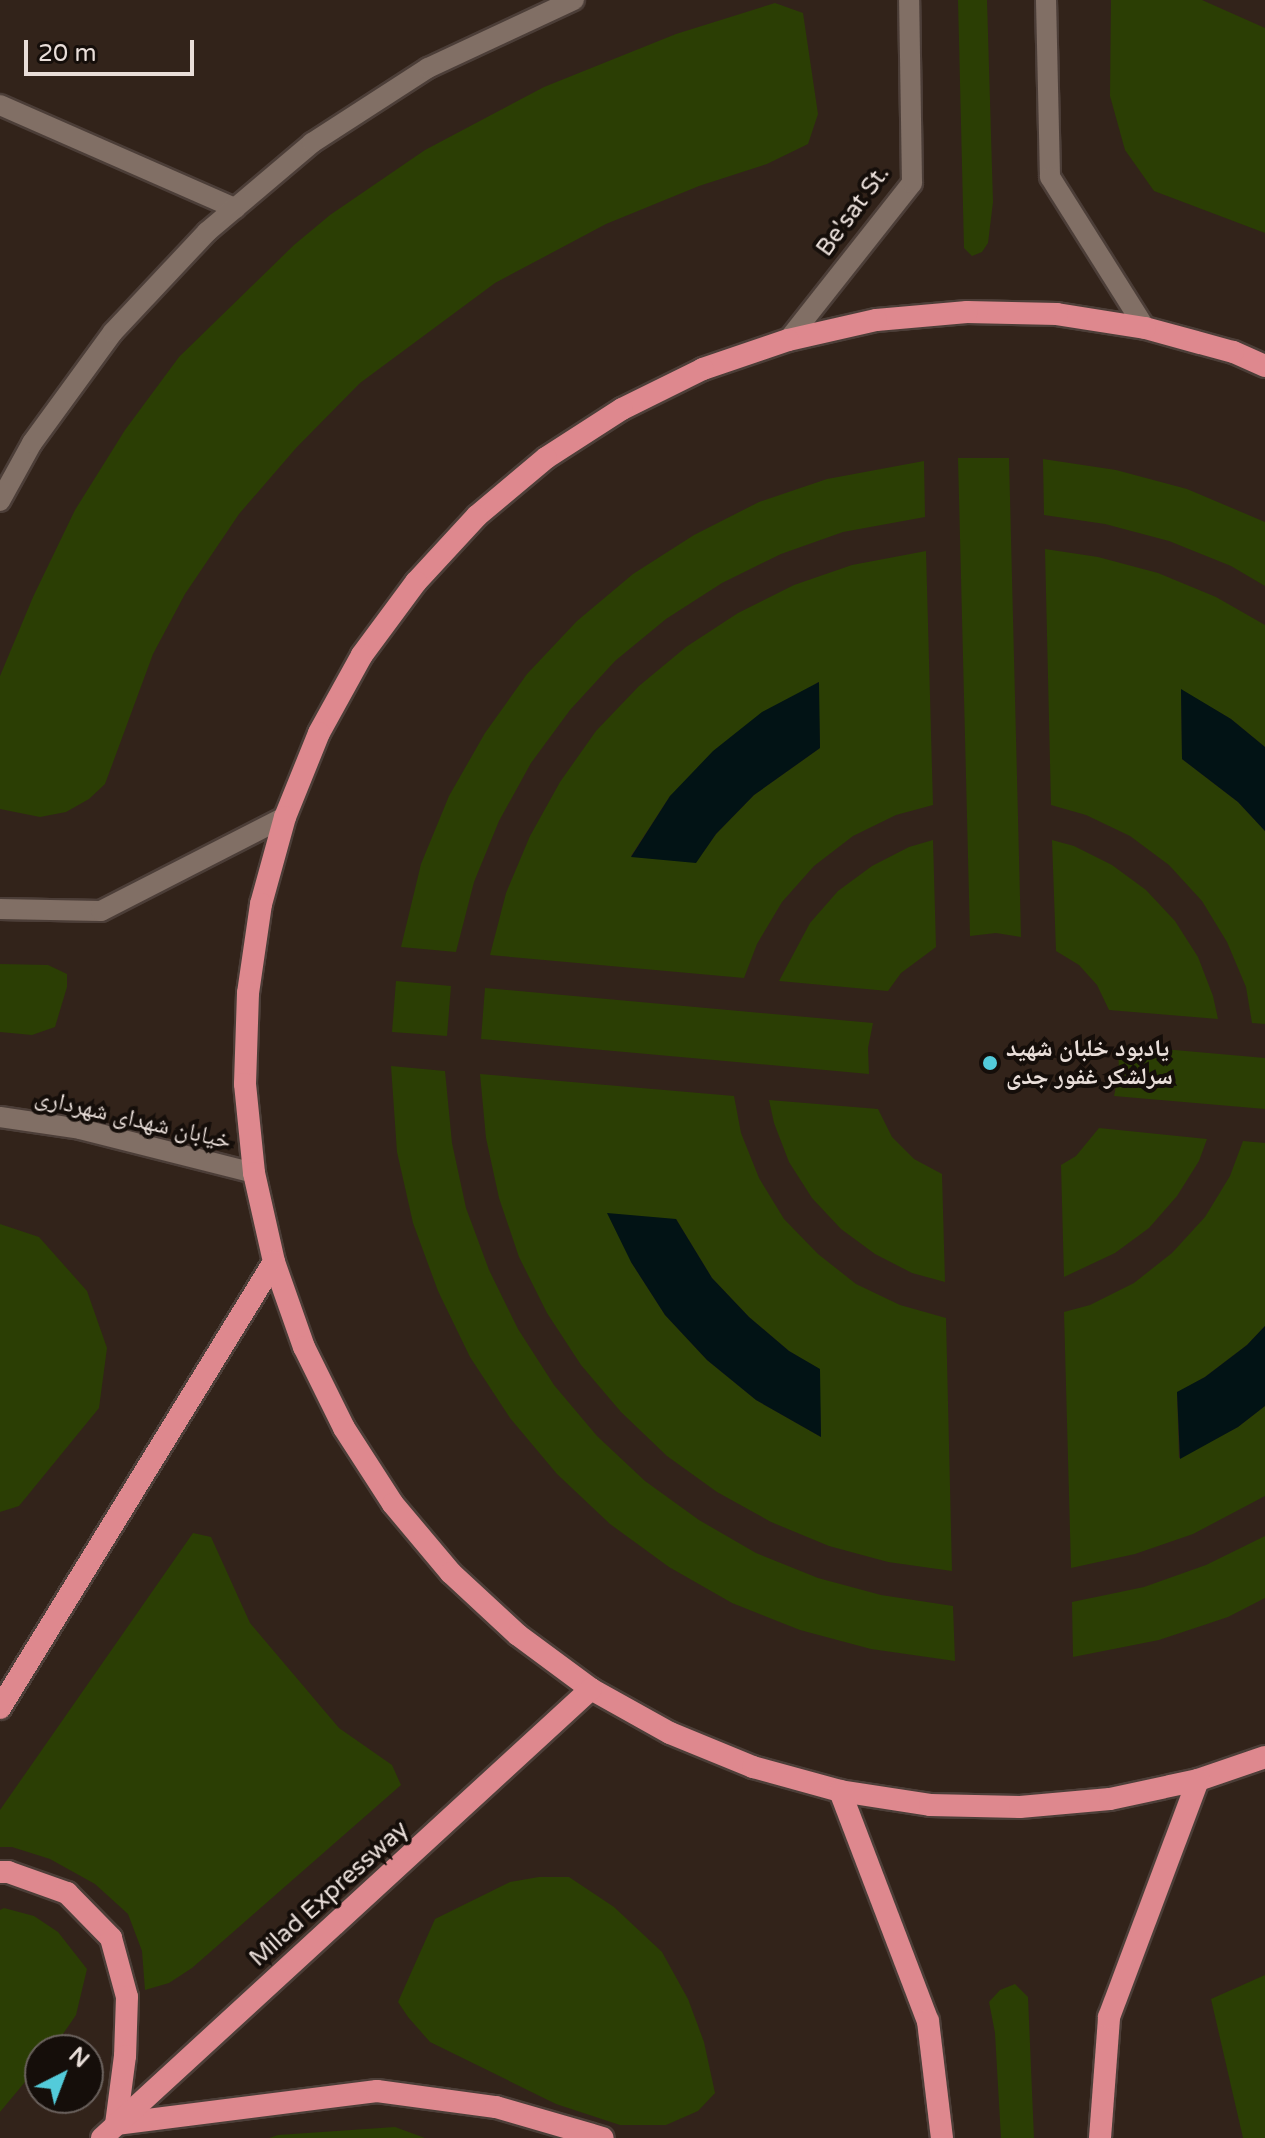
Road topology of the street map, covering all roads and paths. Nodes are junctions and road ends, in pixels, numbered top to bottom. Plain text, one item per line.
1 (574, 0) edge
2 (909, 0) edge
3 (1046, 0) edge
4 (0, 105) edge
5 (235, 208) junction
6 (1145, 328) junction
7 (788, 340) junction
8 (1265, 366) edge
9 (0, 501) edge
10 (285, 817) junction
11 (0, 909) edge
12 (0, 1117) edge
13 (254, 1173) junction
14 (274, 1262) junction
15 (591, 1689) junction
16 (0, 1708) edge
17 (1265, 1757) edge
18 (1198, 1780) junction
19 (840, 1791) junction
20 (0, 1872) edge
21 (109, 2131) edge
22 (603, 2138) edge
23 (942, 2138) edge
24 (1100, 2138) edge

1 - 5 main road
2 - 7 main road, Be'sat St.
3 - 6 main road
4 - 5 main road
5 - 9 main road
6 - 7 highway
6 - 8 highway
7 - 10 highway
10 - 11 main road
10 - 13 highway
12 - 13 main road, خیابان شهدای شهرداری
13 - 14 highway
14 - 15 highway
14 - 16 highway
15 - 19 highway
15 - 21 highway, Milad Expressway
17 - 18 highway
18 - 19 highway
18 - 24 highway
19 - 23 highway
20 - 21 highway
21 - 22 highway

